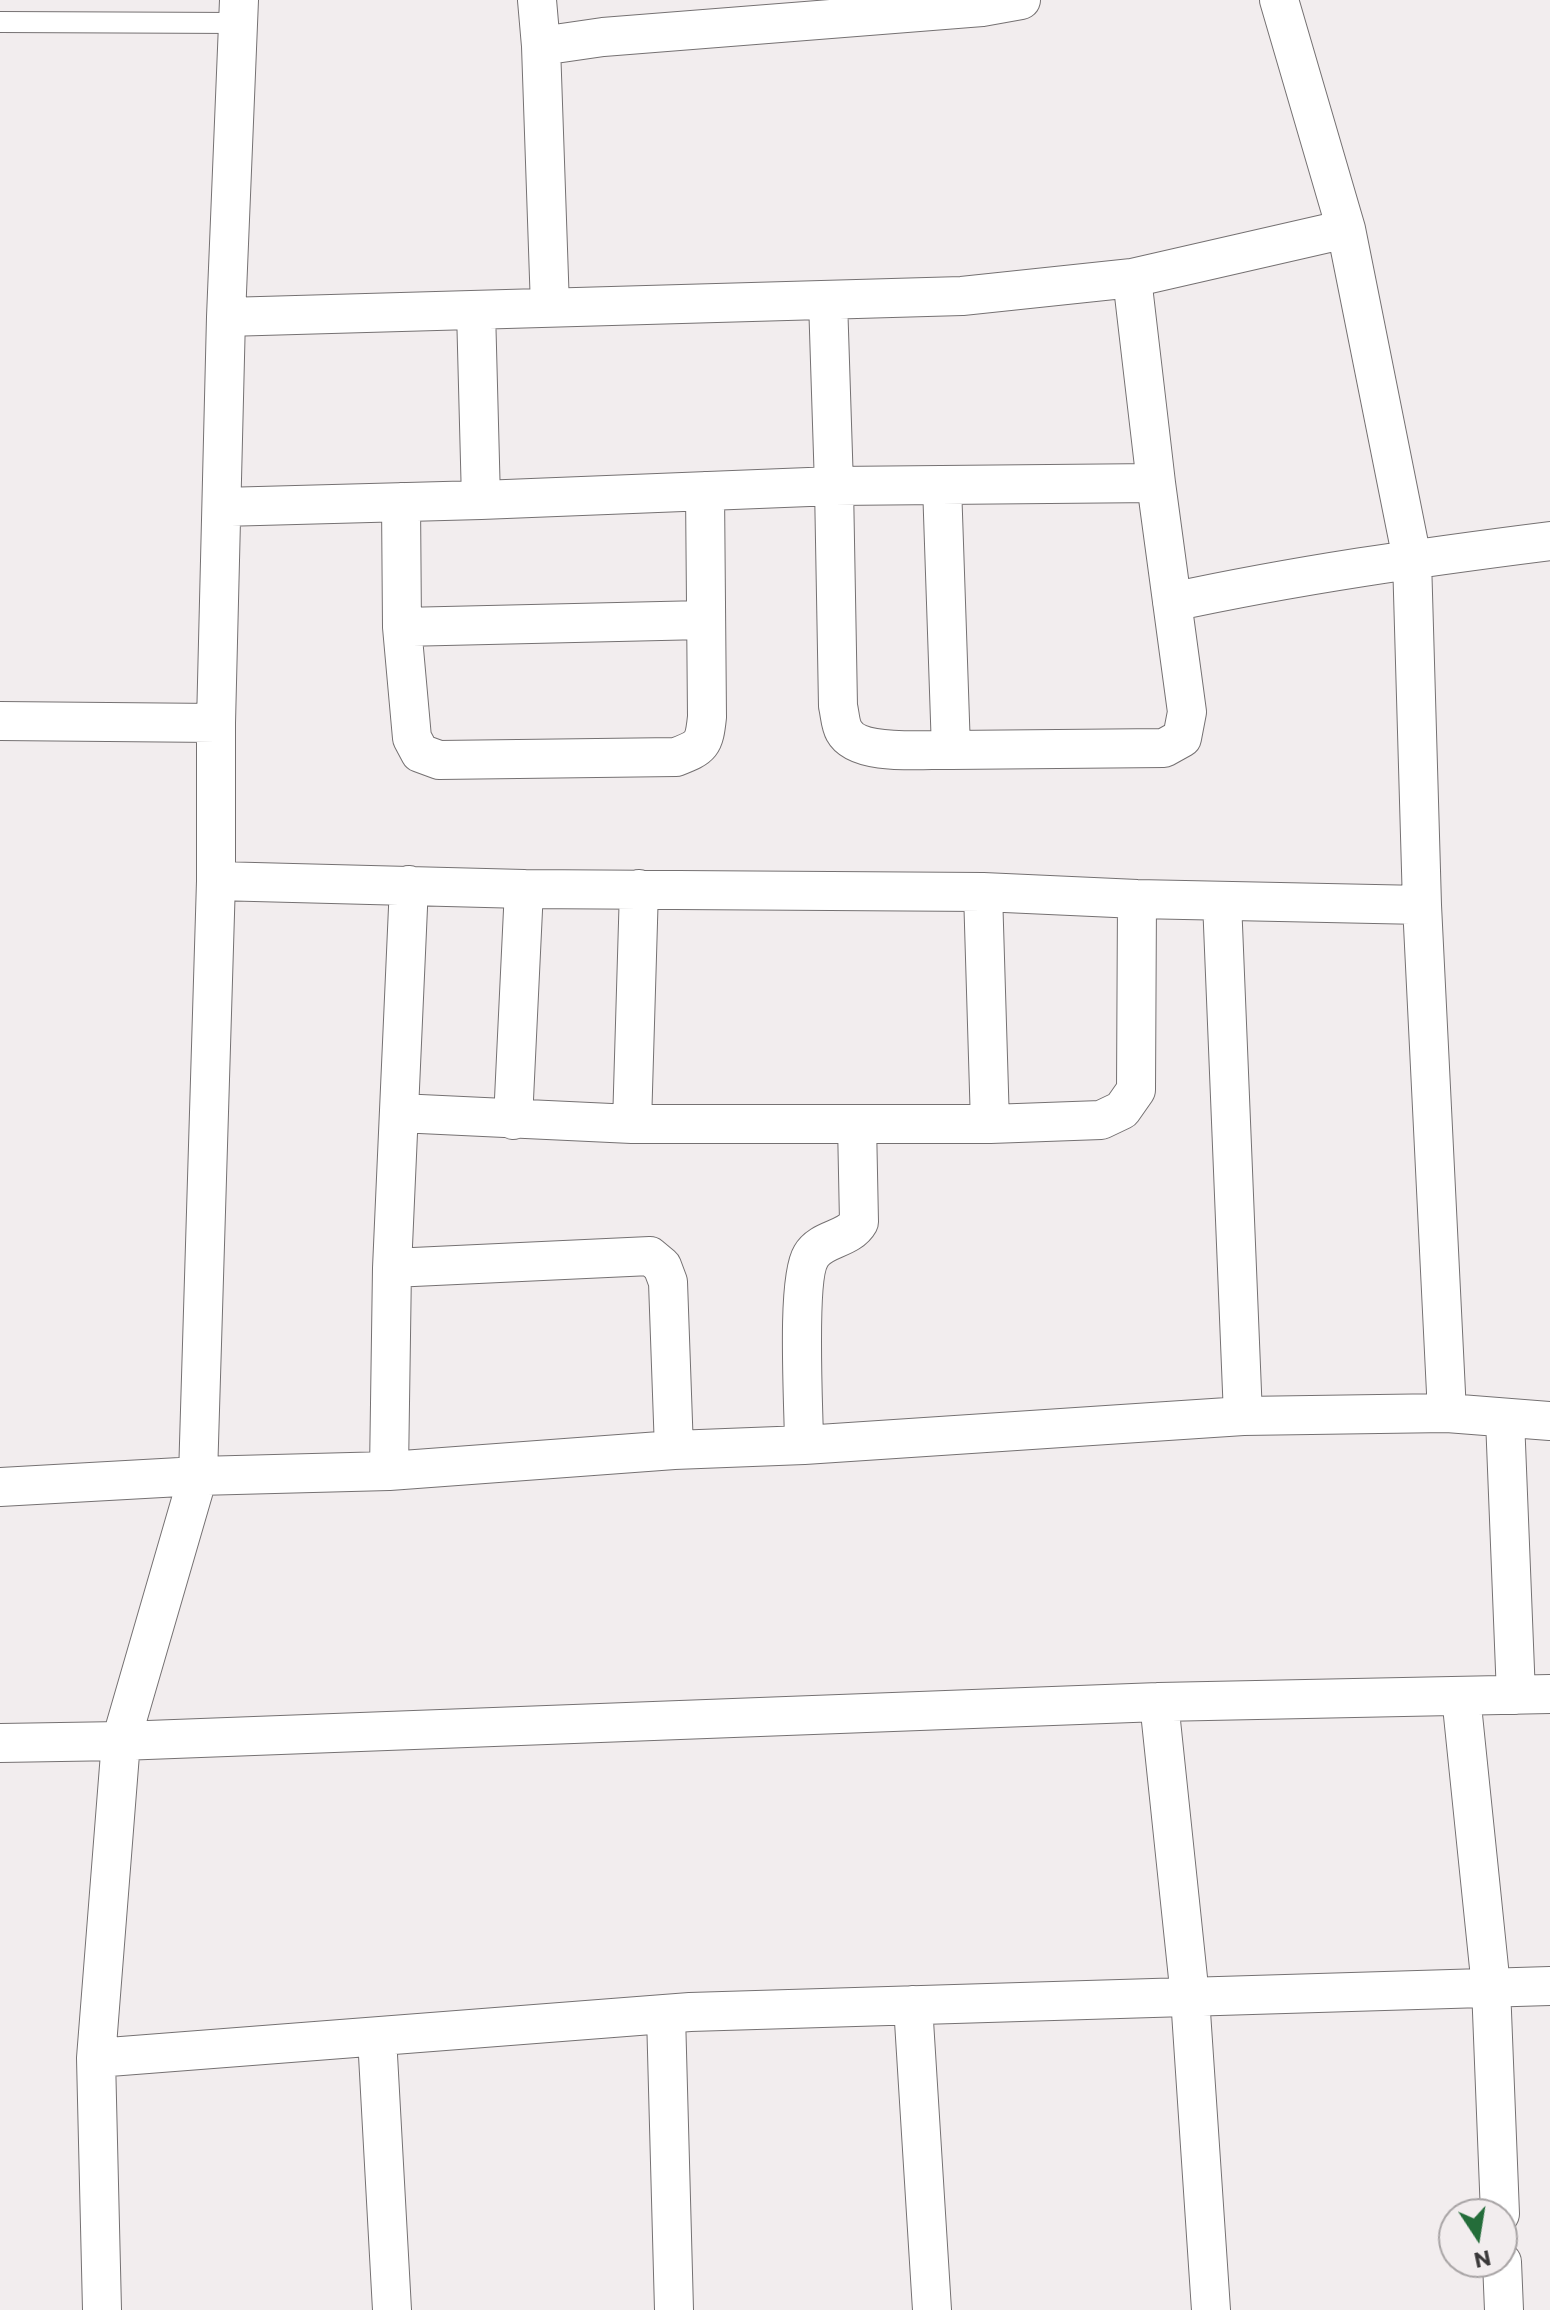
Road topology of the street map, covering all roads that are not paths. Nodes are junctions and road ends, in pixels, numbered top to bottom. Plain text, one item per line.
1 (537, 0) edge
2 (1021, 0) edge
3 (1279, 0) edge
4 (980, 4) edge
5 (238, 11) edge
6 (0, 22) edge
7 (541, 46) junction
8 (1346, 229) junction
9 (1132, 278) junction
10 (828, 300) junction
11 (550, 307) junction
12 (476, 310) junction
13 (226, 317) junction
14 (1156, 483) junction
15 (942, 485) junction
16 (834, 486) junction
17 (705, 491) junction
18 (481, 500) junction
19 (401, 502) junction
20 (222, 507) junction
21 (1550, 541) edge
22 (1412, 559) junction
23 (1172, 602) junction
24 (704, 620) junction
25 (402, 627) junction
26 (0, 721) edge
27 (216, 723) junction
28 (951, 750) junction
29 (216, 881) junction
30 (409, 885) junction
31 (524, 889) junction
32 (639, 889) junction
33 (983, 892) junction
34 (1137, 899) junction
35 (1222, 901) junction
36 (1422, 905) junction
37 (399, 1113) junction
38 (513, 1120) junction
39 (632, 1124) junction
40 (857, 1124) junction
41 (990, 1124) junction
42 (392, 1268) junction
43 (1447, 1413) junction
44 (1243, 1416) junction
45 (1505, 1419) junction
46 (1550, 1421) edge
47 (804, 1445) junction
48 (674, 1450) junction
49 (389, 1471) junction
50 (198, 1476) junction
51 (0, 1487) edge
52 (1533, 1694) edge
53 (1461, 1696) junction
54 (1159, 1702) junction
55 (121, 1741) junction
56 (0, 1743) edge
57 (1550, 1986) edge
58 (1491, 1987) junction
59 (1190, 1997) junction
60 (913, 2005) junction
61 (666, 2015) junction
62 (377, 2037) junction
63 (96, 2058) junction
64 (1499, 2198) edge
65 (1503, 2278) edge
66 (102, 2310) edge
67 (392, 2310) edge
68 (674, 2310) edge
69 (932, 2310) edge
70 (1211, 2310) edge
71 (1504, 2310) edge

1 - 7 street
2 - 4 street
3 - 8 street
4 - 7 street
5 - 6 lane
5 - 13 street
7 - 11 street
8 - 9 street
8 - 22 street
9 - 10 street
9 - 14 street
10 - 11 street
10 - 16 street
11 - 12 street
12 - 13 street
12 - 18 street
13 - 20 street
14 - 15 street
14 - 23 street
15 - 16 street
15 - 28 street
16 - 17 street
16 - 28 street
17 - 18 street
17 - 24 street
18 - 19 street
19 - 20 street
19 - 25 street
20 - 27 street
21 - 22 street
22 - 23 street
22 - 36 street
23 - 28 street
24 - 25 street
24 - 25 street
26 - 27 street
27 - 29 street
29 - 30 street
29 - 50 street
30 - 31 street
30 - 37 street
31 - 32 street
31 - 38 street
32 - 33 street
32 - 39 street
33 - 34 street
33 - 41 street
34 - 35 street
34 - 41 street
35 - 36 street
35 - 44 street
36 - 43 street
37 - 38 street
37 - 42 street
38 - 39 street
39 - 40 street
40 - 41 street
40 - 47 street
42 - 48 street
42 - 49 street
43 - 44 street
43 - 45 street
44 - 47 street
45 - 46 street
45 - 52 street
47 - 48 street
48 - 49 street
49 - 50 street
50 - 51 street
50 - 55 street
52 - 53 street
53 - 54 street
53 - 58 street
54 - 55 street
54 - 59 street
55 - 56 street
55 - 63 street
57 - 58 street
58 - 59 street
58 - 64 street
59 - 60 street
59 - 70 street
60 - 61 street
60 - 69 street
61 - 62 street
61 - 68 street
62 - 63 street
62 - 67 street
63 - 66 street
65 - 71 street

